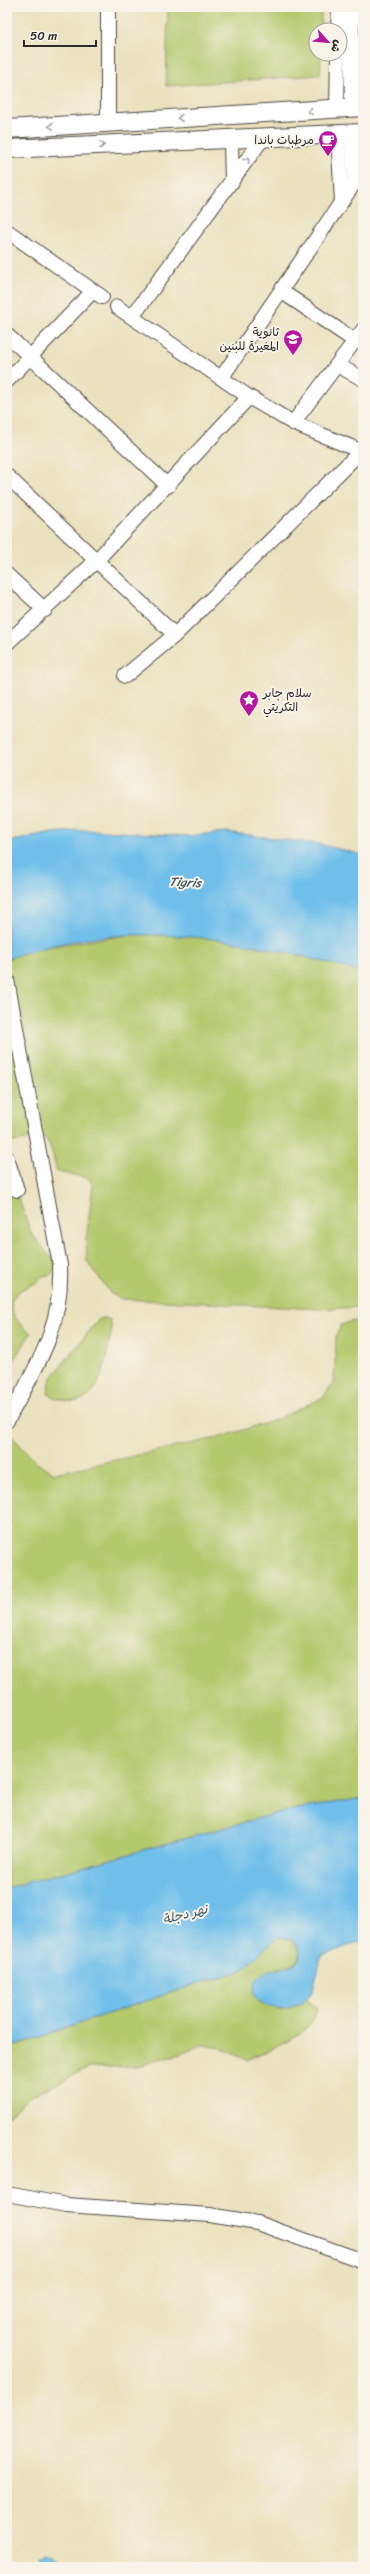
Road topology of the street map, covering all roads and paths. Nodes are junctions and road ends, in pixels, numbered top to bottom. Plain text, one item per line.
1 (108, 7) edge
2 (339, 7) edge
3 (352, 7) edge
4 (338, 22) edge
5 (340, 62) edge
6 (350, 108) edge
7 (108, 122) junction
8 (7, 128) edge
9 (351, 134) edge
10 (262, 138) junction
11 (231, 140) junction
12 (7, 149) edge
13 (232, 182) junction
14 (353, 182) edge
15 (7, 231) edge
16 (281, 291) junction
17 (117, 307) dead end
18 (132, 318) junction
19 (7, 335) edge
20 (359, 336) edge
21 (32, 357) junction
22 (337, 365) junction
23 (222, 377) junction
24 (363, 379) edge
25 (7, 381) edge
26 (249, 397) junction
27 (293, 423) junction
28 (362, 452) edge
29 (7, 476) edge
30 (168, 486) junction
31 (96, 561) junction
32 (7, 575) edge
33 (45, 610) junction
34 (175, 635) junction
35 (7, 644) edge
36 (125, 676) dead end
37 (7, 980) edge
38 (7, 1158) edge
39 (18, 1190) dead end
40 (7, 1421) edge
41 (7, 2194) edge
42 (363, 2261) edge

1 - 7 street
2 - 4 street
3 - 6 street
5 - 6 street
6 -> 7 main road
7 -> 8 main road
9 - 10 main road
9 - 14 street
10 - 11 main road
13 -> 10 street
12 -> 11 main road
11 - 13 street
13 - 18 street
14 - 16 street
15 - 21 street
16 - 20 street
16 - 23 street
17 - 18 street
18 - 23 street
19 - 21 street
20 - 22 street
21 - 25 street
21 - 30 street
22 - 24 street
22 - 27 street
23 - 26 street
26 - 27 street
26 - 30 street
27 - 28 street
28 - 34 street
29 - 31 street
30 - 31 street
31 - 33 street
31 - 34 street
32 - 33 street
33 - 35 street
34 - 36 street
37 - 40 street
38 - 39 street
41 - 42 street

